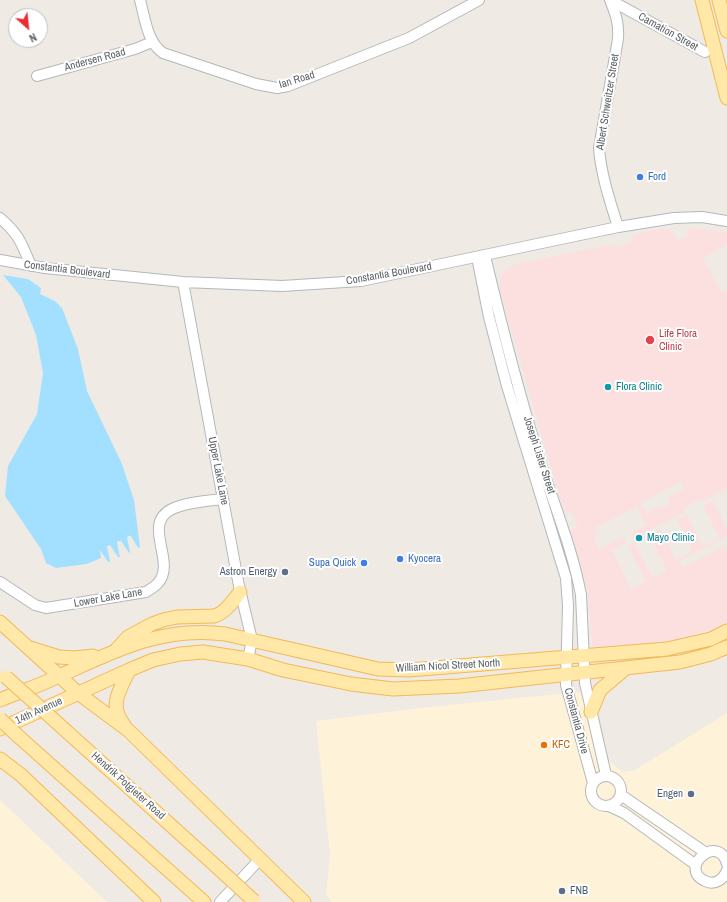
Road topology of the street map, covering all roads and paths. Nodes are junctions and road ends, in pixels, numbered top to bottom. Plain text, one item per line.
1 (140, 0) edge
2 (479, 0) edge
3 (610, 0) edge
4 (702, 0) edge
5 (719, 0) edge
6 (727, 31) edge
7 (152, 42) junction
8 (705, 52) dead end
9 (37, 76) dead end
10 (727, 98) edge
11 (0, 218) edge
12 (727, 221) edge
13 (618, 226) junction
14 (481, 257) junction
15 (0, 260) edge
16 (31, 266) junction
17 (183, 282) junction
18 (223, 499) junction
19 (0, 582) edge
20 (240, 592) junction
21 (0, 622) edge
22 (727, 632) edge
23 (252, 640) junction
24 (27, 647) junction
25 (727, 647) edge
26 (116, 650) junction
27 (101, 656) junction
28 (583, 656) junction
29 (566, 657) junction
30 (248, 660) junction
31 (626, 668) junction
32 (129, 670) junction
33 (584, 672) junction
34 (566, 674) junction
35 (3, 675) edge
36 (59, 676) junction
37 (78, 693) junction
38 (0, 700) edge
39 (591, 712) junction
40 (0, 719) edge
41 (0, 729) edge
42 (128, 730) junction
43 (0, 759) edge
44 (0, 768) edge
45 (22, 775) junction
46 (606, 775) junction
47 (593, 783) junction
48 (621, 795) junction
49 (609, 806) junction
50 (706, 853) junction
51 (260, 859) junction
52 (727, 864) edge
53 (696, 865) junction
54 (727, 870) edge
55 (723, 883) edge
56 (154, 902) edge
57 (204, 902) edge
58 (220, 902) edge
59 (254, 902) edge
60 (304, 902) edge

1 - 7 street
2 - 7 street, Ian Road
3 - 8 street, Carnation Street
3 - 13 street, Albert Schweitzer Street
4 - 10 main road
5 - 6 main road
7 - 9 street, Andersen Road
11 - 16 street
12 - 13 street, Constantia Boulevard
13 - 14 street, Constantia Boulevard
14 - 17 street, Constantia Boulevard
14 - 28 street, Joseph Lister Street
14 - 29 street, Joseph Lister Street
15 - 16 street, Constantia Boulevard
16 - 17 street, Constantia Boulevard
17 - 18 street, Upper Lake Lane
18 - 19 street, Lower Lake Lane
18 - 20 street, Upper Lake Lane
20 - 23 street, Upper Lake Lane
20 - 26 main road
21 - 24 main road
22 - 28 main road, William Nicol Street North
23 - 26 main road, William Nicol Street North
23 - 29 main road, William Nicol Street North
23 - 30 street, Upper Lake Lane
24 - 27 main road
24 - 36 main road
25 - 31 main road, William Nicol Street North
26 - 27 main road, William Nicol Street North
27 - 36 main road, William Nicol Street North
28 - 29 main road, William Nicol Street North
28 - 33 street, Constantia Drive
29 - 34 street, Constantia Drive
30 - 32 main road, William Nicol Street North
30 - 34 main road, William Nicol Street North
31 - 33 main road, William Nicol Street North
31 - 39 main road
32 - 37 main road, William Nicol Street North
32 - 42 main road
33 - 34 main road, William Nicol Street North
33 - 39 street, Constantia Drive
34 - 47 street, Constantia Drive
35 - 59 main road, Hendrik Potgieter Road, bridge
36 - 37 main road
36 - 38 main road, 14th Avenue
37 - 41 main road, 14th Avenue
37 - 42 main road
39 - 46 street, Constantia Drive
40 - 57 main road, bridge
42 - 51 main road
43 - 45 main road
44 - 45 main road
45 - 56 main road
46 - 47 street
46 - 48 street
47 - 49 street
48 - 49 street
48 - 50 street
49 - 53 street
50 - 52 street
50 - 53 street
51 - 58 street
51 - 60 main road
53 - 55 street
54 - 55 street

